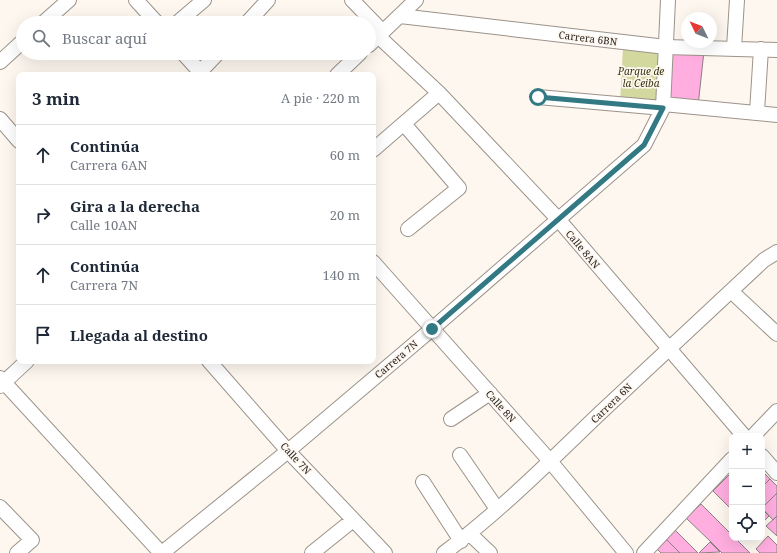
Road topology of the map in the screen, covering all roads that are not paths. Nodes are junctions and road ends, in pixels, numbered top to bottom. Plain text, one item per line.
1 (69, 0) edge
2 (136, 0) edge
3 (204, 0) edge
4 (268, 0) edge
5 (352, 0) edge
6 (416, 0) edge
7 (666, 0) edge
8 (738, 0) edge
9 (51, 16) edge
10 (150, 16) edge
11 (185, 16) edge
12 (253, 16) edge
13 (363, 16) edge
14 (400, 16) junction
15 (377, 38) edge
16 (16, 47) edge
17 (666, 47) junction
18 (734, 48) junction
19 (761, 49) junction
20 (777, 50) edge
21 (189, 60) edge
22 (213, 60) edge
23 (352, 60) edge
24 (0, 62) edge
25 (200, 72) edge
26 (204, 72) edge
27 (339, 72) edge
28 (439, 93) junction
29 (538, 97) dead end
30 (663, 106) junction
31 (757, 112) junction
32 (777, 115) edge
33 (0, 119) edge
34 (404, 124) junction
35 (16, 138) edge
36 (376, 147) edge
37 (558, 219) junction
38 (408, 229) dead end
39 (777, 252) edge
40 (376, 265) edge
41 (731, 291) junction
42 (432, 329) junction
43 (777, 334) edge
44 (668, 349) junction
45 (23, 364) edge
46 (213, 364) edge
47 (1, 382) edge
48 (490, 393) junction
49 (777, 411) edge
50 (450, 419) dead end
51 (741, 433) edge
52 (756, 433) edge
53 (288, 451) junction
54 (460, 455) dead end
55 (765, 459) edge
56 (550, 461) junction
57 (729, 462) edge
58 (777, 473) edge
59 (423, 482) dead end
60 (0, 507) edge
61 (497, 509) junction
62 (353, 520) junction
63 (465, 537) junction
64 (17, 553) edge
65 (162, 553) edge
66 (312, 553) edge
67 (385, 553) edge
68 (444, 553) edge
69 (490, 553) edge
70 (626, 553) edge
71 (644, 553) edge

1 - 9 street
2 - 10 street
3 - 11 street
4 - 12 street
5 - 13 street, Calle 8AN
6 - 14 street
7 - 17 street
8 - 18 street
14 - 15 street
14 - 17 street, Carrera 6BN
15 - 28 street, Calle 8AN
16 - 24 street
17 - 18 street, Carrera 6BN
17 - 30 street
18 - 19 street, Carrera 6BN
19 - 20 street, Carrera 6BN
19 - 31 street
21 - 25 street
22 - 26 street
23 - 27 street
28 - 34 street
28 - 37 street, Calle 8AN
29 - 30 street
30 - 31 street
30 - 37 street, Carrera 7N
31 - 32 street
33 - 35 street
34 - 36 street
34 - 38 street
37 - 42 street, Carrera 7N
37 - 44 street, Calle 8AN
39 - 41 street, Carrera 6N
40 - 42 street, Calle 8N
41 - 43 street
41 - 44 street, Carrera 6N
42 - 48 street, Calle 8N
42 - 53 street, Carrera 7N
44 - 51 street, Calle 8AN
44 - 56 street, Carrera 6N
45 - 47 street
46 - 53 street, Calle 7N
47 - 65 street
48 - 50 street
48 - 56 street, Calle 8N
49 - 52 street
53 - 62 street, Calle 7N
53 - 65 street, Carrera 7N
54 - 61 street
55 - 58 street
56 - 61 street, Carrera 6N
56 - 70 street, Calle 8N
57 - 71 street
59 - 63 street
60 - 64 street
61 - 63 street, Carrera 6N
62 - 66 street
62 - 67 street, Calle 7N
63 - 68 street, Carrera 6N
63 - 69 street

